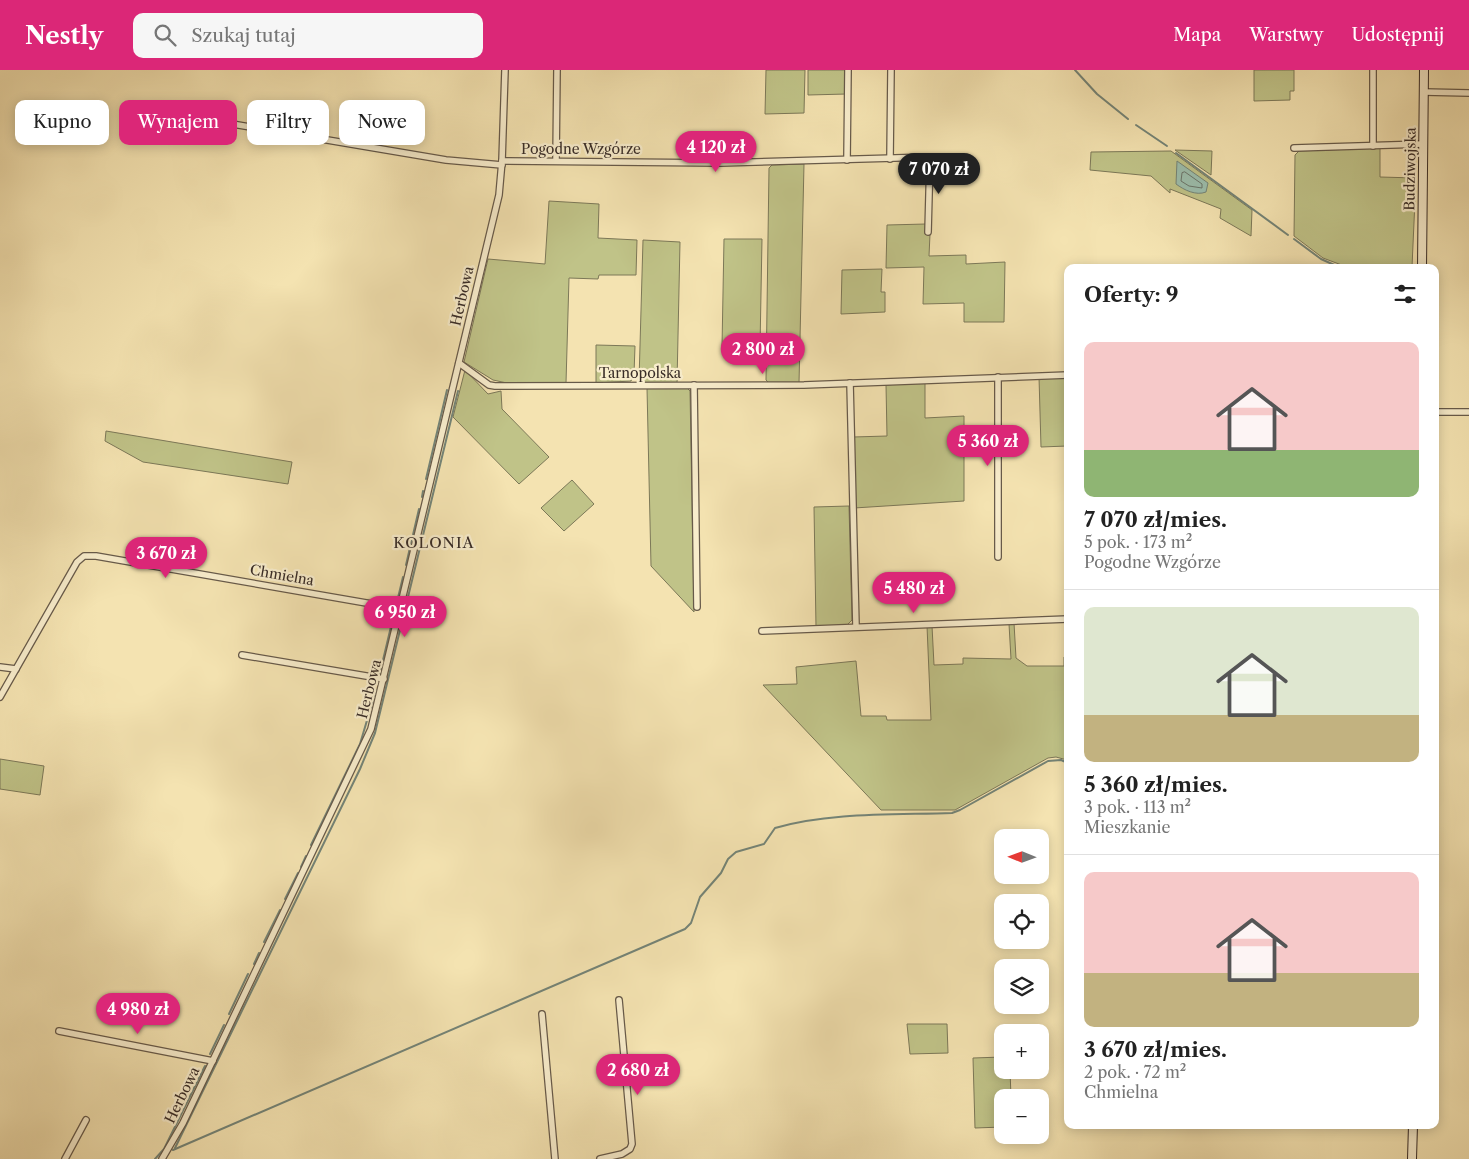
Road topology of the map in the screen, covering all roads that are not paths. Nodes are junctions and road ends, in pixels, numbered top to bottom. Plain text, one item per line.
1 (505, 70) edge
2 (557, 70) edge
3 (848, 70) edge
4 (891, 70) edge
5 (1373, 70) edge
6 (1424, 70) edge
7 (1424, 92) junction
8 (1469, 93) edge
9 (237, 125) edge
10 (1423, 144) junction
11 (1373, 146) junction
12 (1294, 148) dead end
13 (890, 159) junction
14 (847, 160) junction
15 (556, 161) junction
16 (502, 163) junction
17 (928, 232) dead end
18 (1422, 264) edge
19 (459, 363) junction
20 (1064, 375) edge
21 (998, 377) junction
22 (850, 384) junction
23 (694, 385) junction
24 (1439, 412) edge
25 (1469, 412) edge
26 (998, 557) dead end
27 (698, 607) dead end
28 (401, 609) junction
29 (1064, 619) edge
30 (856, 626) junction
31 (762, 631) dead end
32 (242, 654) dead end
33 (0, 667) edge
34 (16, 669) junction
35 (384, 679) junction
36 (0, 695) edge
37 (619, 1000) dead end
38 (542, 1014) dead end
39 (59, 1031) dead end
40 (213, 1061) junction
41 (86, 1120) dead end
42 (1413, 1129) edge
43 (65, 1159) edge
44 (162, 1159) edge
45 (554, 1159) edge
46 (600, 1159) edge
47 (1412, 1159) edge

1 - 16 street, Herbowa
2 - 15 street
3 - 14 street
4 - 13 street
5 - 11 street
6 - 7 street, Budziwojska
7 - 8 street
7 - 10 street, Budziwojska
9 - 16 street, Pogodne Wzgórze
10 - 11 street
10 - 18 street, Budziwojska
11 - 12 street
13 - 14 street, Pogodne Wzgórze
13 - 17 street, Pogodne Wzgórze
14 - 15 street, Pogodne Wzgórze
15 - 16 street, Pogodne Wzgórze
16 - 19 street, Herbowa
19 - 23 street, Tarnopolska
19 - 28 street, Herbowa
20 - 21 street, Tarnopolska
21 - 22 street, Tarnopolska
21 - 26 street
22 - 23 street, Tarnopolska
22 - 30 street
23 - 27 street
24 - 25 street
28 - 34 street, Chmielna
28 - 35 street, Herbowa
29 - 30 street
30 - 31 street
32 - 35 street
33 - 34 street
34 - 36 street, Chmielna
35 - 40 street, Herbowa
37 - 46 street
38 - 45 street
39 - 40 street
40 - 44 street, Herbowa
41 - 43 street
42 - 47 street

